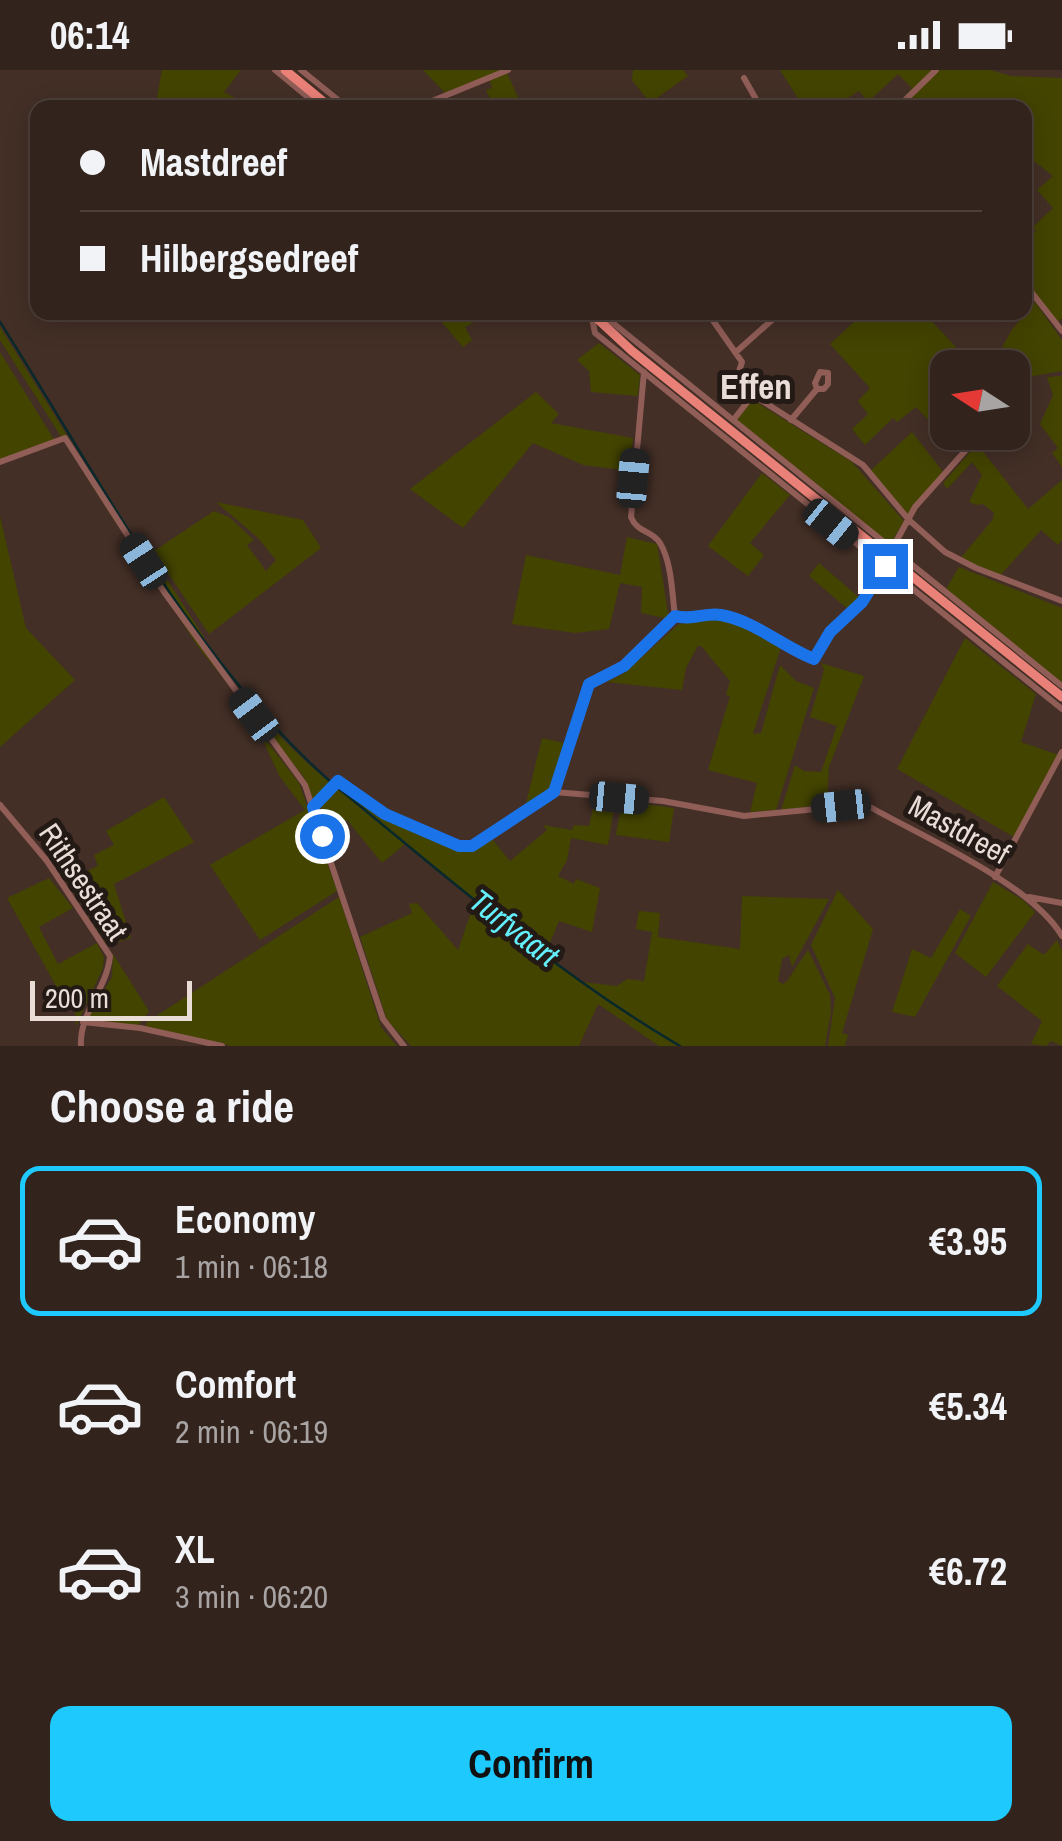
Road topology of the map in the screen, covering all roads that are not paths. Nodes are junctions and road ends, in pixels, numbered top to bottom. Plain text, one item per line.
1 (275, 70) edge
2 (284, 70) edge
3 (300, 70) edge
4 (508, 70) edge
5 (936, 70) edge
6 (744, 78) dead end
7 (311, 100) edge
8 (321, 100) edge
9 (338, 100) edge
10 (435, 100) edge
11 (757, 100) edge
12 (905, 100) edge
13 (1032, 293) edge
14 (713, 320) edge
15 (772, 320) edge
16 (597, 321) edge
17 (1062, 331) edge
18 (736, 352) junction
19 (644, 372) junction
20 (817, 389) dead end
21 (752, 395) junction
22 (734, 419) junction
23 (792, 420) junction
24 (966, 450) edge
25 (0, 462) edge
26 (909, 520) junction
27 (892, 549) junction
28 (885, 566) junction
29 (1062, 601) edge
30 (675, 616) junction
31 (1062, 686) edge
32 (1062, 697) edge
33 (1062, 709) edge
34 (1062, 752) edge
35 (554, 792) junction
36 (0, 805) edge
37 (313, 807) junction
38 (995, 877) junction
39 (1028, 896) junction
40 (1062, 903) edge
41 (1062, 936) edge
42 (83, 1022) junction
43 (81, 1046) edge
44 (222, 1046) edge
45 (404, 1046) edge

1 - 7 street
2 - 8 main road
3 - 9 street
4 - 10 street
5 - 12 street
6 - 11 street
13 - 17 street
14 - 18 street
15 - 18 street
16 - 19 street
16 - 22 street
16 - 32 main road
18 - 21 street
19 - 28 street
19 - 30 street
20 - 23 street
21 - 22 street
21 - 23 street
22 - 27 street
23 - 26 street
24 - 26 street
25 - 37 street
26 - 27 street
26 - 29 street
27 - 31 street
28 - 30 street
28 - 33 street
30 - 35 street
34 - 38 street
35 - 37 street
35 - 38 street, Mastdreef
36 - 42 street, Rithsestraat
37 - 45 street
38 - 39 street, Mastdreef
39 - 40 street, Mastdreef
39 - 41 street, Mastdreef
42 - 43 street, Rithsestraat
42 - 44 street

